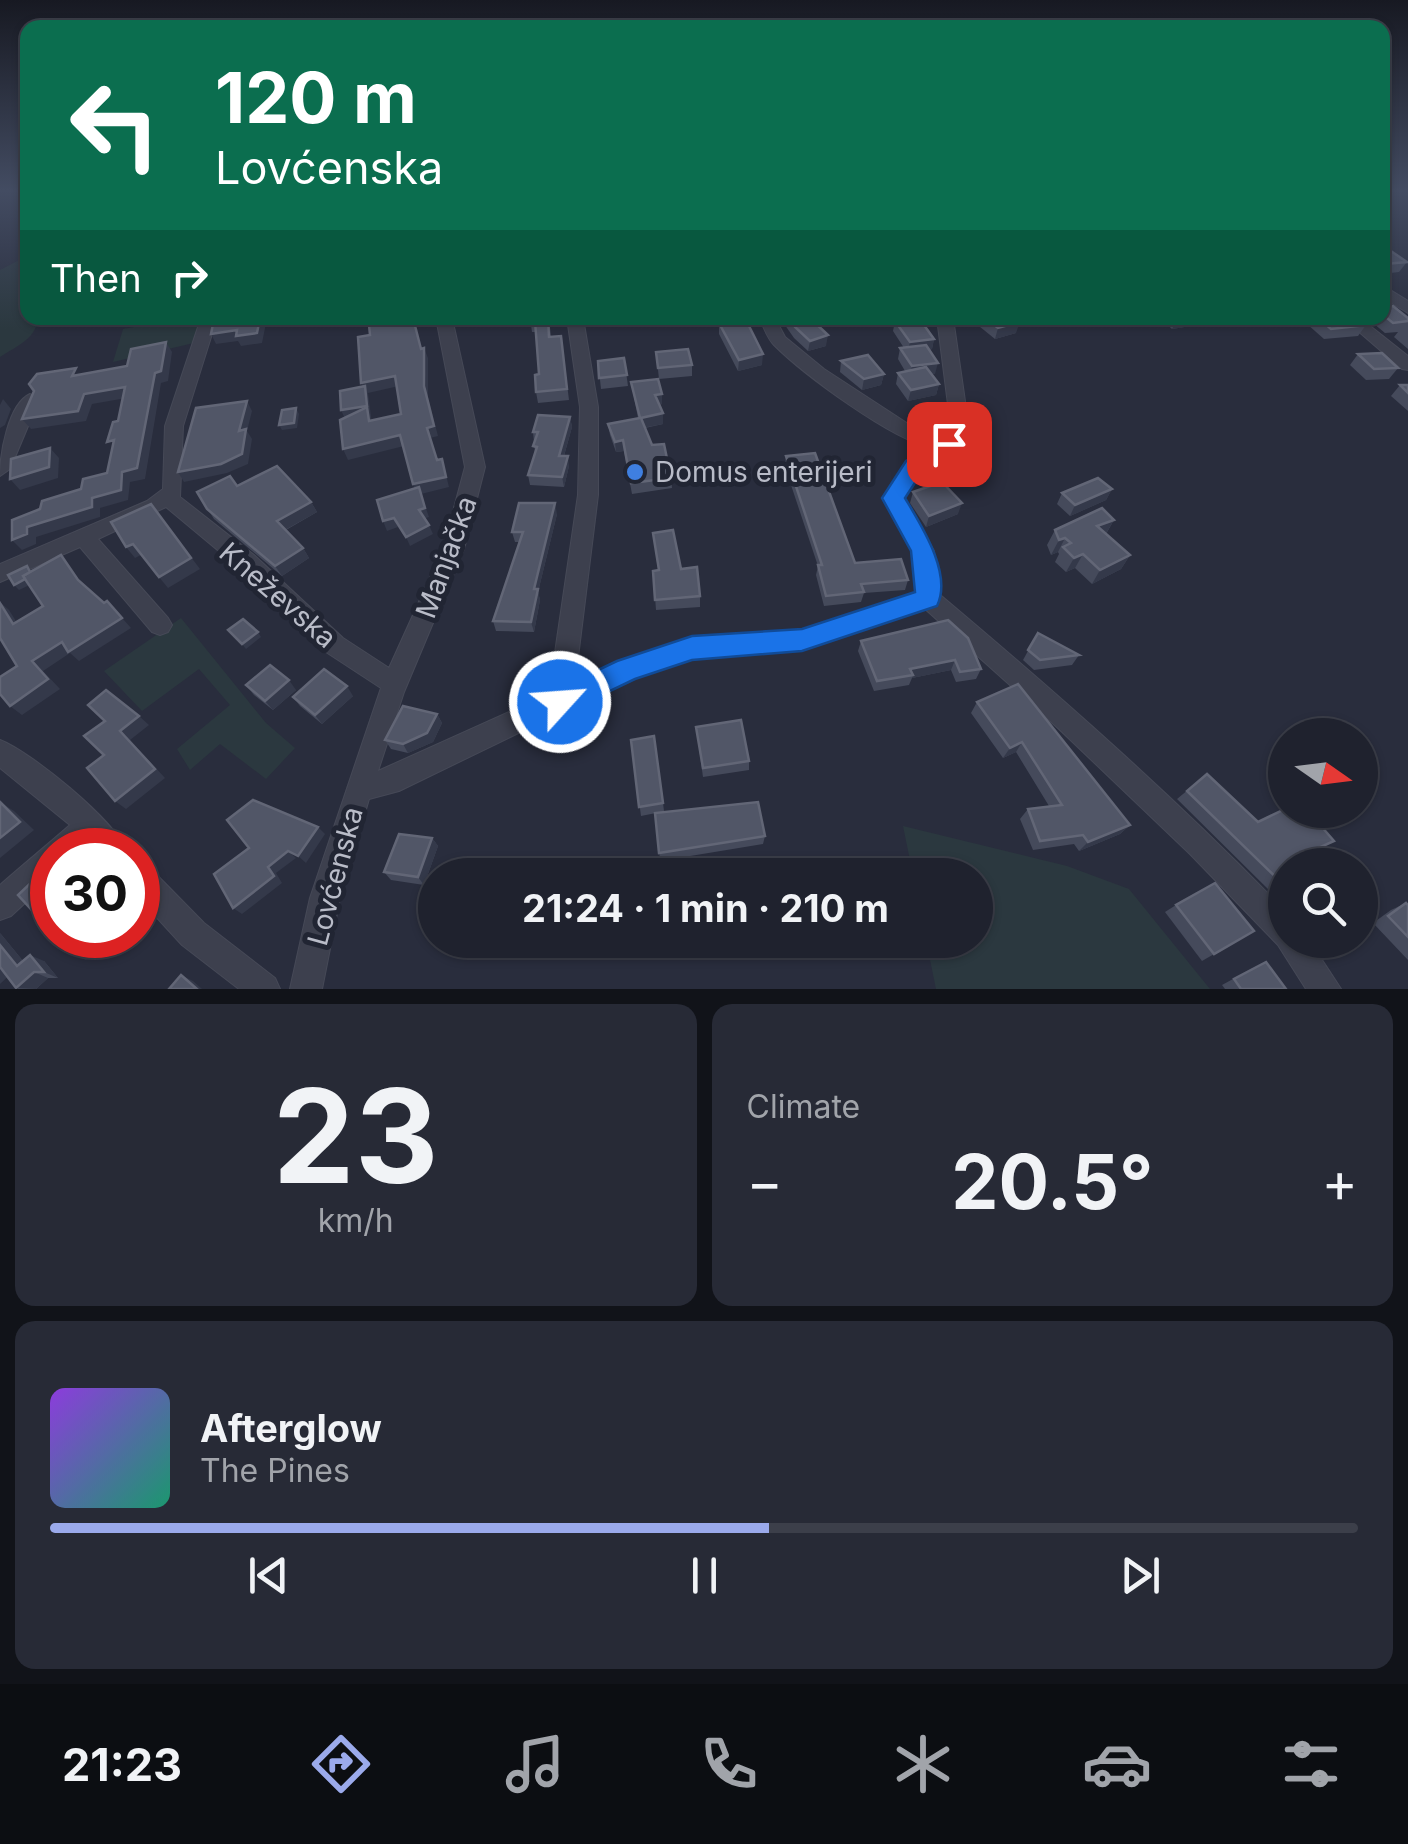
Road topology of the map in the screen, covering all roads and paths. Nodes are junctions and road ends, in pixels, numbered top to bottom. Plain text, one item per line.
1 (207, 325) edge
2 (445, 325) edge
3 (577, 325) edge
4 (770, 325) edge
5 (946, 325) edge
6 (1359, 325) edge
7 (1408, 365) edge
8 (30, 400) edge
9 (949, 444) junction
10 (0, 469) edge
11 (169, 498) junction
12 (84, 538) junction
13 (0, 573) edge
14 (928, 598) junction
15 (160, 625) dead end
16 (395, 683) junction
17 (560, 702) junction
18 (0, 752) edge
19 (359, 788) junction
20 (88, 828) edge
21 (30, 879) edge
22 (160, 899) edge
23 (0, 906) edge
24 (1268, 915) edge
25 (1303, 958) edge
26 (264, 989) edge
27 (306, 989) edge
28 (1325, 989) edge

1 - 11 street
2 - 16 street, Manjačka
3 - 17 street
4 - 9 street
5 - 9 street
6 - 7 street
8 - 10 street
9 - 14 street
11 - 12 street
11 - 16 street, Kneževska
12 - 13 street
12 - 15 street
14 - 17 street, Lovćenska
14 - 24 street
16 - 19 street, Manjačka
17 - 19 street, Lovćenska
18 - 20 street
19 - 27 street, Lovćenska
21 - 23 street
22 - 26 street
25 - 28 street

